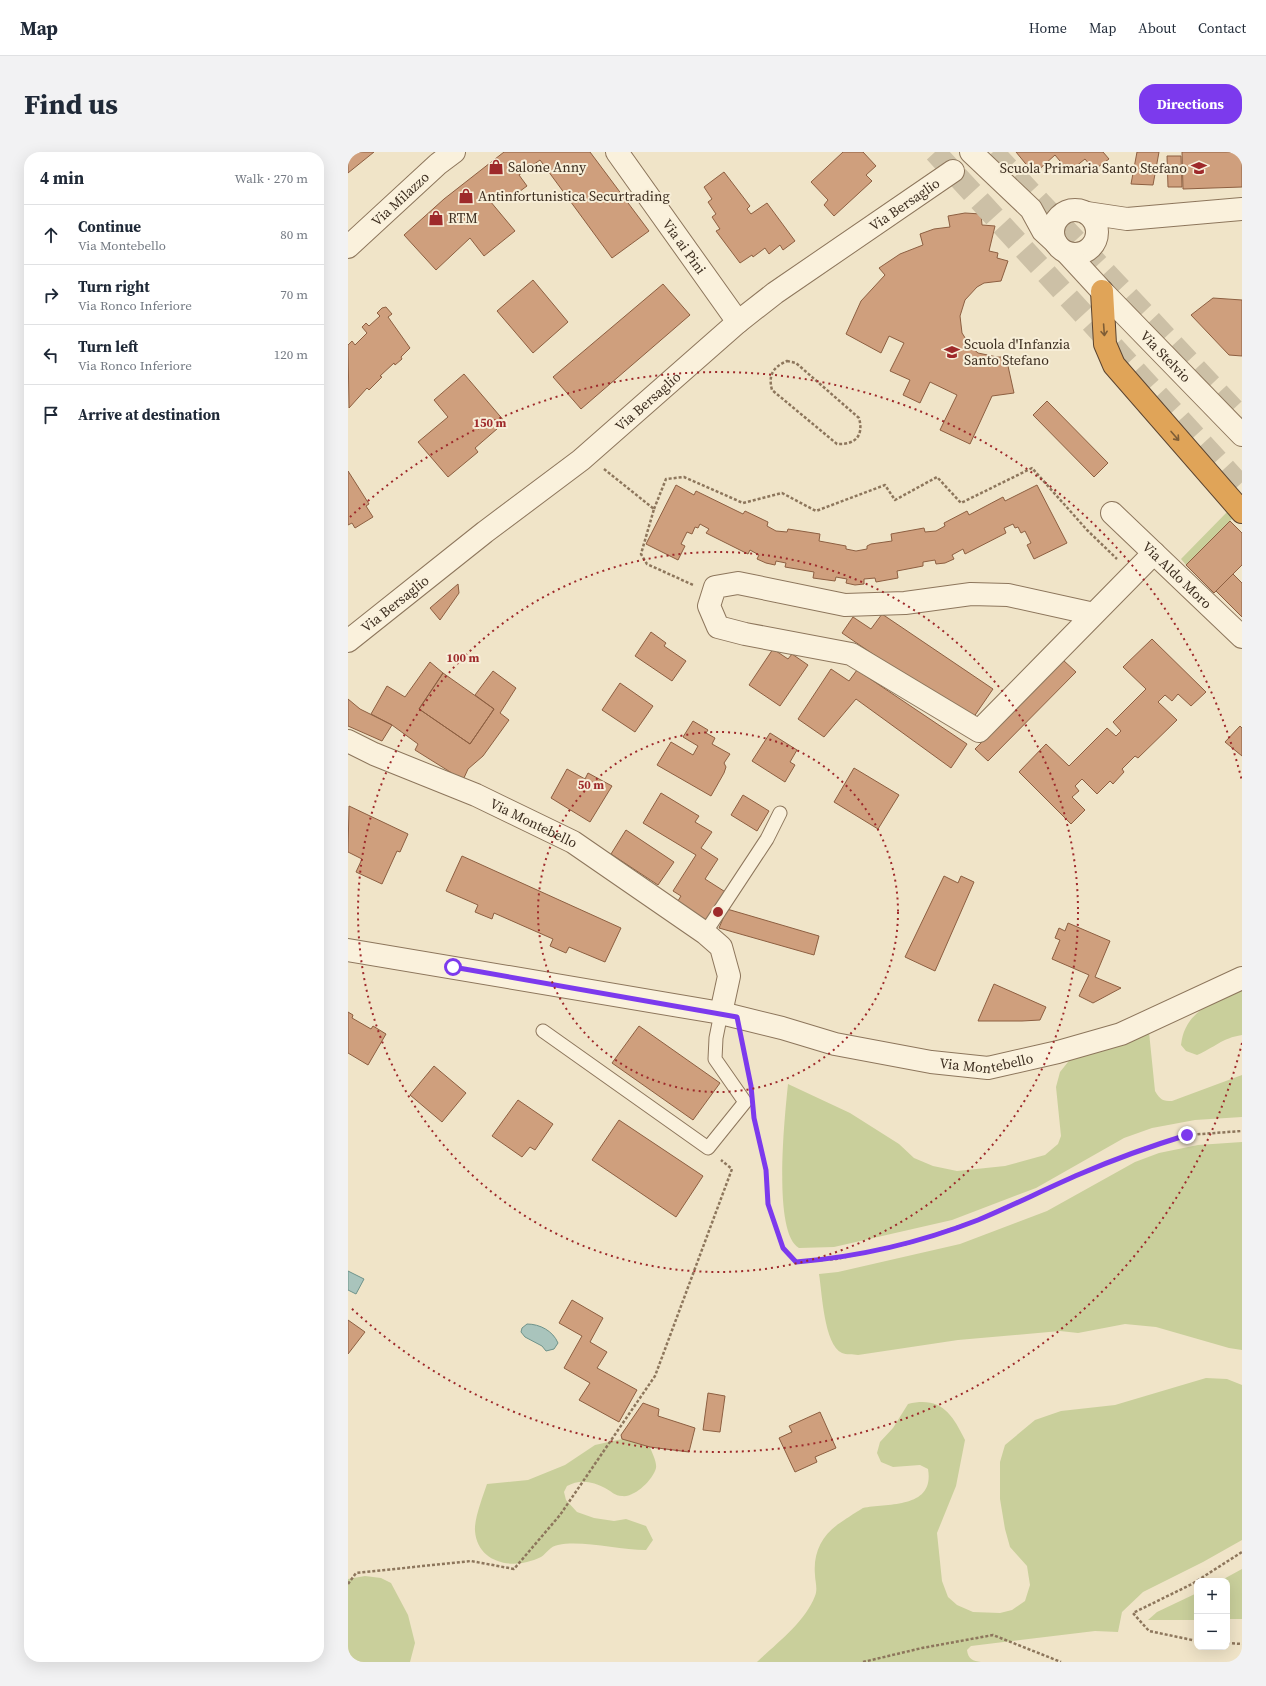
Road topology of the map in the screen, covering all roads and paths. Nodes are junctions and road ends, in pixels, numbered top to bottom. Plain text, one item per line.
1 (454, 152) edge
2 (617, 152) edge
3 (964, 161) edge
4 (1031, 209) junction
5 (1242, 209) edge
6 (1087, 213) junction
7 (1061, 215) junction
8 (1128, 219) junction
9 (1093, 244) junction
10 (348, 247) edge
11 (1061, 248) junction
12 (1096, 284) junction
13 (738, 322) junction
14 (772, 390) joint
15 (1242, 436) edge
16 (586, 456) junction
17 (654, 509) junction
18 (1242, 512) edge
19 (1112, 513) dead end
20 (1154, 553) junction
21 (1133, 574) junction
22 (713, 594) junction
23 (1094, 614) junction
24 (1242, 637) edge
25 (348, 641) edge
26 (348, 741) edge
27 (780, 813) dead end
28 (705, 933) junction
29 (348, 950) edge
30 (1242, 978) edge
31 (729, 1015) junction
32 (543, 1031) dead end
33 (749, 1078) dead end
34 (754, 1118) dead end
35 (1242, 1131) edge
36 (708, 1148) junction
37 (1242, 1552) edge
38 (348, 1584) edge
39 (1194, 1640) edge
40 (1230, 1643) edge
41 (1242, 1644) edge
42 (863, 1662) edge
43 (1061, 1662) edge

1 - 10 street, Via Milazzo
2 - 13 street, Via ai Pini
3 - 4 street, Via Stelvio
3 - 13 street, Via Bersaglio
4 - 7 street
4 - 11 street, Via Stelvio
5 - 8 street
6 - 7 street
6 - 8 street
6 - 9 street
7 - 11 street
8 - 9 street
9 - 11 street
9 - 12 street
11 - 12 street, Via Stelvio
12 - 15 street, Via Stelvio
12 -> 18 highway
13 - 16 street, Via Bersaglio
14 - 14 path
16 - 17 path
16 - 25 street, Via Bersaglio
17 - 21 path
17 - 22 path
19 - 20 street, Via Aldo Moro
20 - 21 street
20 - 24 street, Via Aldo Moro
21 - 23 street
22 - 23 street
22 - 23 street
26 - 28 street, Via Montebello
27 - 28 lane
28 - 31 street, Via Montebello
29 - 31 street, Via Montebello
30 - 31 street, Via Montebello
31 - 33 path
31 - 36 lane, Via Montebello
32 - 36 lane
34 - 35 path
36 - 38 path
37 - 39 path
40 - 41 path
42 - 43 path

